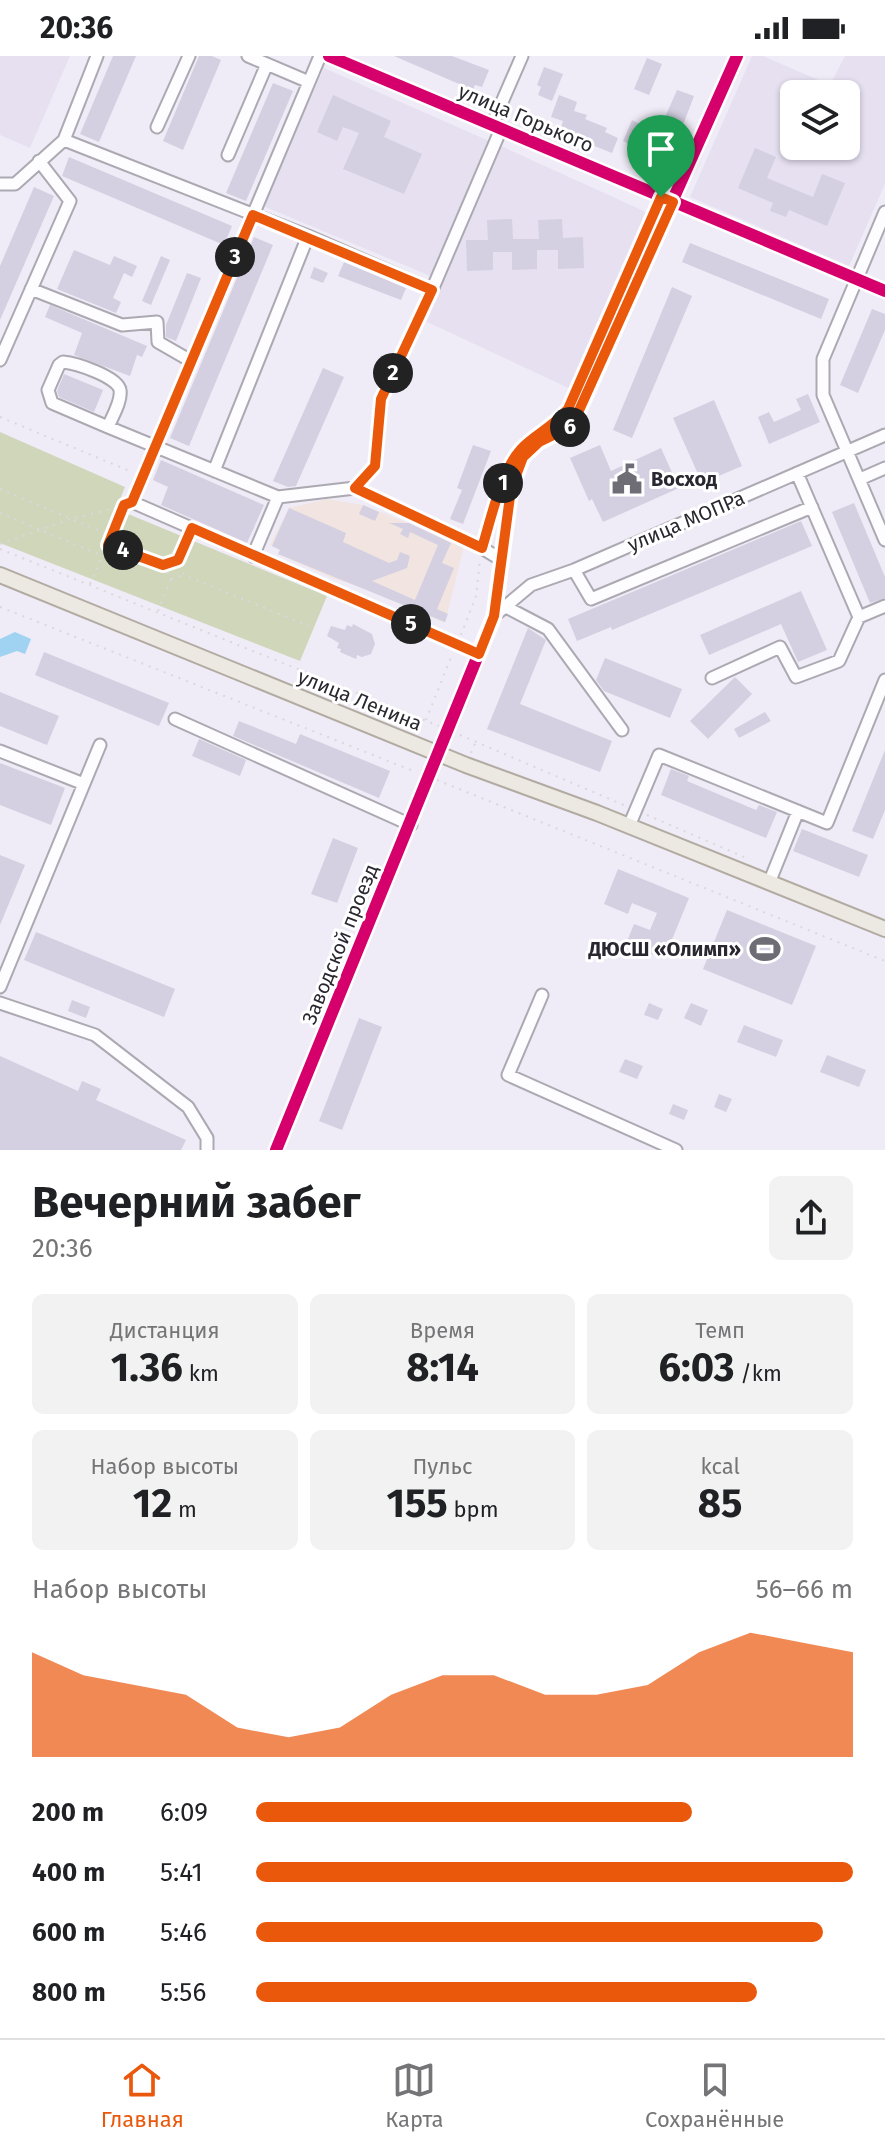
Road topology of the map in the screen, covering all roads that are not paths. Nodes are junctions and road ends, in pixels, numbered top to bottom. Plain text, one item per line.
1 (97, 56) edge
2 (189, 56) edge
3 (248, 56) edge
4 (320, 56) edge
5 (329, 56) edge
6 (522, 56) edge
7 (737, 56) edge
8 (267, 64) junction
9 (309, 82) junction
10 (157, 127) dead end
11 (497, 127) junction
12 (64, 140) junction
13 (228, 155) dead end
14 (39, 161) junction
15 (0, 184) edge
16 (673, 202) junction
17 (885, 212) edge
18 (253, 215) junction
19 (308, 236) junction
20 (856, 279) junction
21 (31, 289) junction
22 (432, 290) junction
23 (885, 291) edge
24 (0, 360) edge
25 (191, 361) junction
26 (108, 427) junction
27 (885, 435) edge
28 (154, 448) junction
29 (846, 451) junction
30 (885, 468) edge
31 (214, 471) junction
32 (797, 473) junction
33 (860, 479) junction
34 (355, 488) junction
35 (278, 497) junction
36 (812, 507) junction
37 (885, 540) edge
38 (253, 556) junction
39 (500, 559) junction
40 (574, 570) junction
41 (0, 575) edge
42 (885, 606) edge
43 (506, 607) junction
44 (494, 616) junction
45 (859, 617) junction
46 (479, 654) junction
47 (712, 678) dead end
48 (885, 680) edge
49 (175, 719) dead end
50 (622, 730) dead end
51 (100, 745) dead end
52 (0, 751) edge
53 (439, 754) junction
54 (84, 784) junction
55 (798, 811) junction
56 (411, 825) junction
57 (629, 826) junction
58 (769, 883) junction
59 (885, 929) edge
60 (0, 987) edge
61 (542, 995) dead end
62 (0, 1003) edge
63 (207, 1150) edge
64 (276, 1150) edge
65 (676, 1150) edge

1 - 12 street
2 - 10 street
3 - 8 street
4 - 9 street
5 - 11 street, улица Горького
6 - 11 street
7 - 16 street, Заводской проезд
8 - 9 street
8 - 13 street
9 - 18 street
11 - 16 street, улица Горького
11 - 22 street
12 - 14 street
12 - 18 street
14 - 15 street
14 - 21 street
16 - 20 street, улица Горького
16 - 39 street, Заводской проезд
17 - 20 street
18 - 19 street
18 - 25 street
19 - 22 street
19 - 31 street
20 - 23 street, улица Горького
20 - 29 street
21 - 24 street
21 - 25 street
22 - 34 street
25 - 28 street
26 - 26 street
26 - 28 street
27 - 29 street, улица МОПРа
28 - 31 street
28 - 38 street
29 - 32 street, улица МОПРа
29 - 33 street
30 - 33 street
31 - 35 street
32 - 36 street
32 - 40 street, улица МОПРа
33 - 37 street
34 - 35 street
34 - 39 street
35 - 38 street
36 - 40 street
36 - 45 street
38 - 46 street
39 - 44 street, Заводской проезд
40 - 43 street, улица МОПРа
41 - 53 main road, улица Ленина
42 - 45 street
43 - 44 street, улица МОПРа
43 - 50 street
44 - 46 street, Заводской проезд
45 - 47 street
46 - 53 street, Заводской проезд
48 - 55 street
49 - 56 street
51 - 54 street
52 - 54 street
53 - 56 street, Заводской проезд
53 - 57 main road, улица Ленина
54 - 60 street
55 - 57 street
55 - 58 street
56 - 64 street, Заводской проезд
57 - 58 main road, улица Ленина
58 - 59 main road, улица Ленина
61 - 65 street
62 - 63 street

